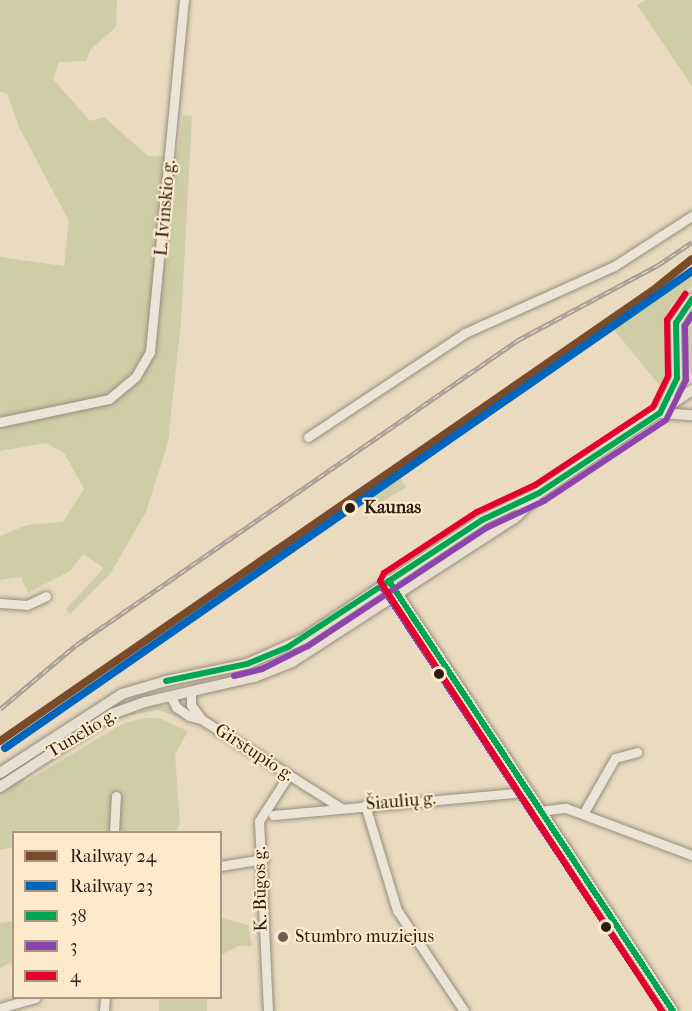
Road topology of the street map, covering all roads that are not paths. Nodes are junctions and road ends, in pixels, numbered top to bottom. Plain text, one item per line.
1 (184, 0) edge
2 (692, 216) edge
3 (692, 299) edge
4 (692, 390) edge
5 (660, 413) junction
6 (692, 414) edge
7 (0, 422) edge
8 (308, 436) dead end
9 (539, 494) junction
10 (389, 581) junction
11 (399, 595) junction
12 (46, 596) dead end
13 (363, 598) junction
14 (0, 603) edge
15 (372, 612) junction
16 (166, 681) junction
17 (191, 692) junction
18 (171, 697) junction
19 (201, 719) junction
20 (637, 752) dead end
21 (0, 773) edge
22 (288, 776) junction
23 (0, 787) edge
24 (528, 792) junction
25 (117, 796) dead end
26 (365, 805) junction
27 (341, 808) junction
28 (540, 811) junction
29 (583, 814) junction
30 (273, 815) dead end
31 (114, 831) edge
32 (692, 855) edge
33 (263, 858) junction
34 (222, 866) edge
35 (32, 999) edge
36 (0, 1008) edge
37 (268, 1011) edge
38 (464, 1011) edge
39 (673, 1011) edge

1 - 7 street, L. Ivinskio g.
2 - 8 street
3 - 5 main road
4 - 5 main road
5 - 6 main road
5 - 9 main road
9 - 10 main road, Tunelio g.
9 - 11 main road, Tunelio g.
10 - 11 main road
10 - 13 main road, Tunelio g.
11 - 15 main road, Tunelio g.
11 - 24 main road
12 - 14 street
13 - 15 main road
13 - 16 main road, Tunelio g.
15 - 17 main road, Tunelio g.
16 - 18 main road
16 - 21 main road, Tunelio g.
17 - 18 main road, Tunelio g.
17 - 19 street
18 - 19 street, Girstupio g.
18 - 23 main road, Tunelio g.
19 - 22 street, Girstupio g.
20 - 29 street
22 - 27 street, Girstupio g.
22 - 33 street, K. Būgos g.
24 - 26 street, Šiaulių g.
24 - 28 main road
25 - 31 street
26 - 27 street, Šiaulių g.
26 - 38 street
27 - 30 street, Šiaulių g.
28 - 29 street
28 - 39 main road
29 - 32 street
33 - 34 street
33 - 37 street, K. Būgos g.
35 - 36 street

